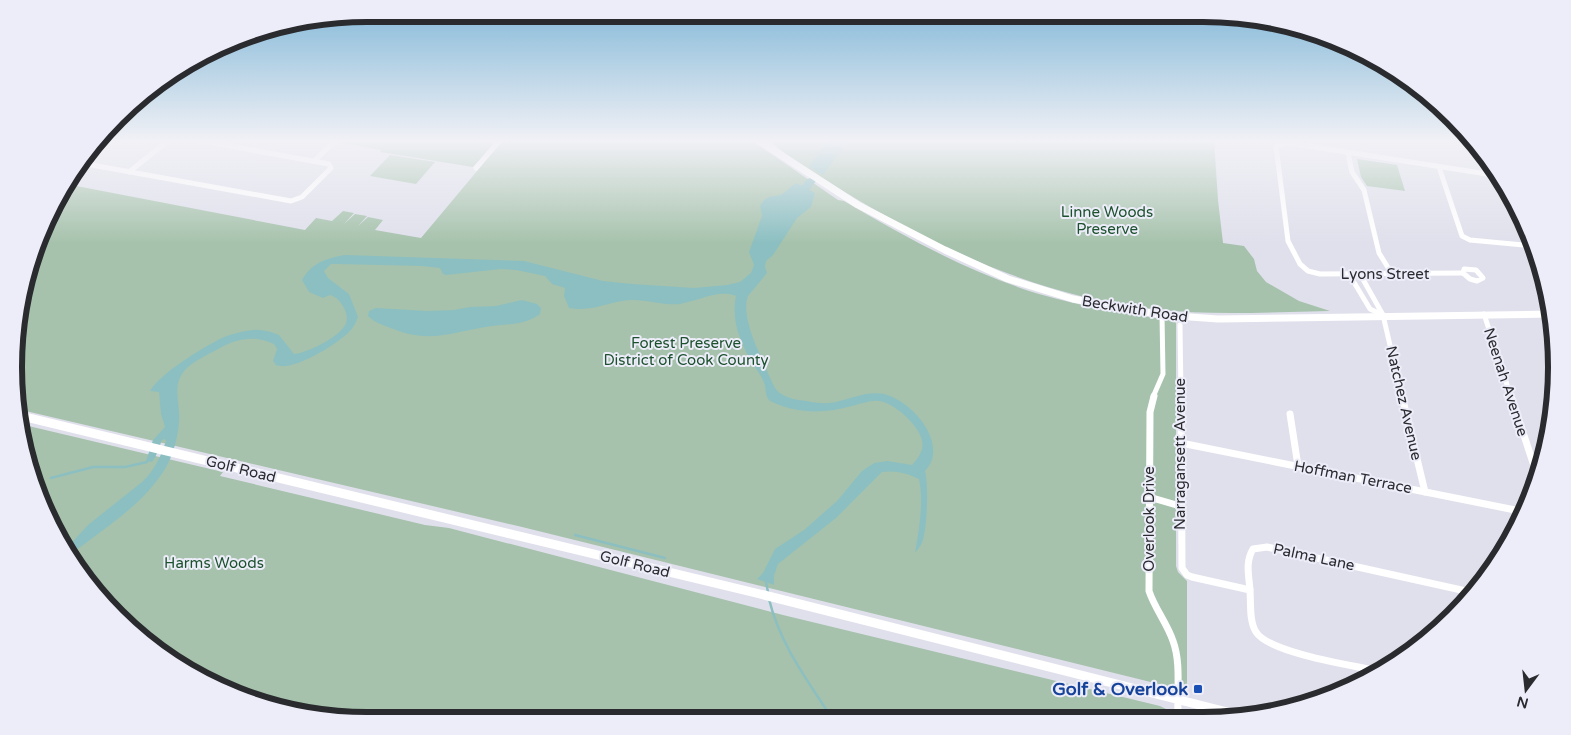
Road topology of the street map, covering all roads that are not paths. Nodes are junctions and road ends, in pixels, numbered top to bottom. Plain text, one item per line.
1 (141, 174) edge
2 (324, 174) edge
3 (809, 174) edge
4 (1279, 174) edge
5 (1354, 174) edge
6 (1441, 174) edge
7 (1526, 245) edge
8 (1349, 274) junction
9 (1360, 274) junction
10 (1392, 274) junction
11 (1463, 274) dead end
12 (1484, 314) junction
13 (1545, 314) edge
14 (1162, 315) junction
15 (1383, 315) junction
16 (1180, 325) dead end
17 (1290, 414) dead end
18 (26, 417) edge
19 (1182, 443) junction
20 (1298, 466) junction
21 (1534, 466) edge
22 (1425, 492) junction
23 (1149, 497) junction
24 (1180, 506) junction
25 (1517, 510) edge
26 (1250, 590) junction
27 (1467, 590) edge
28 (1370, 669) edge
29 (1177, 700) junction
30 (1178, 712) edge
31 (1226, 712) edge

1 - 2 street
3 - 14 main road, Beckwith Road
4 - 8 street, Lyons Street
5 - 10 street
6 - 7 street
8 - 9 street, Lyons Street
8 - 15 street
9 - 10 street, Lyons Street
9 - 15 street, Natchez Avenue
10 - 11 street, Lyons Street
12 - 13 main road, Beckwith Road
12 - 15 main road, Beckwith Road
12 - 21 street, Neenah Avenue
14 - 15 main road, Beckwith Road
14 - 23 street, Overlook Drive
15 - 22 street, Natchez Avenue
16 - 19 street, Narragansett Avenue
17 - 20 street
18 - 29 main road, Golf Road
19 - 20 street, Hoffman Terrace
19 - 24 street, Narragansett Avenue
20 - 22 street, Hoffman Terrace
22 - 25 street, Hoffman Terrace
23 - 24 street
23 - 29 street, Overlook Drive
24 - 26 street, Narragansett Avenue
26 - 27 street, Palma Lane
26 - 28 street
29 - 30 street, Overlook Drive
29 - 31 main road, Golf Road

